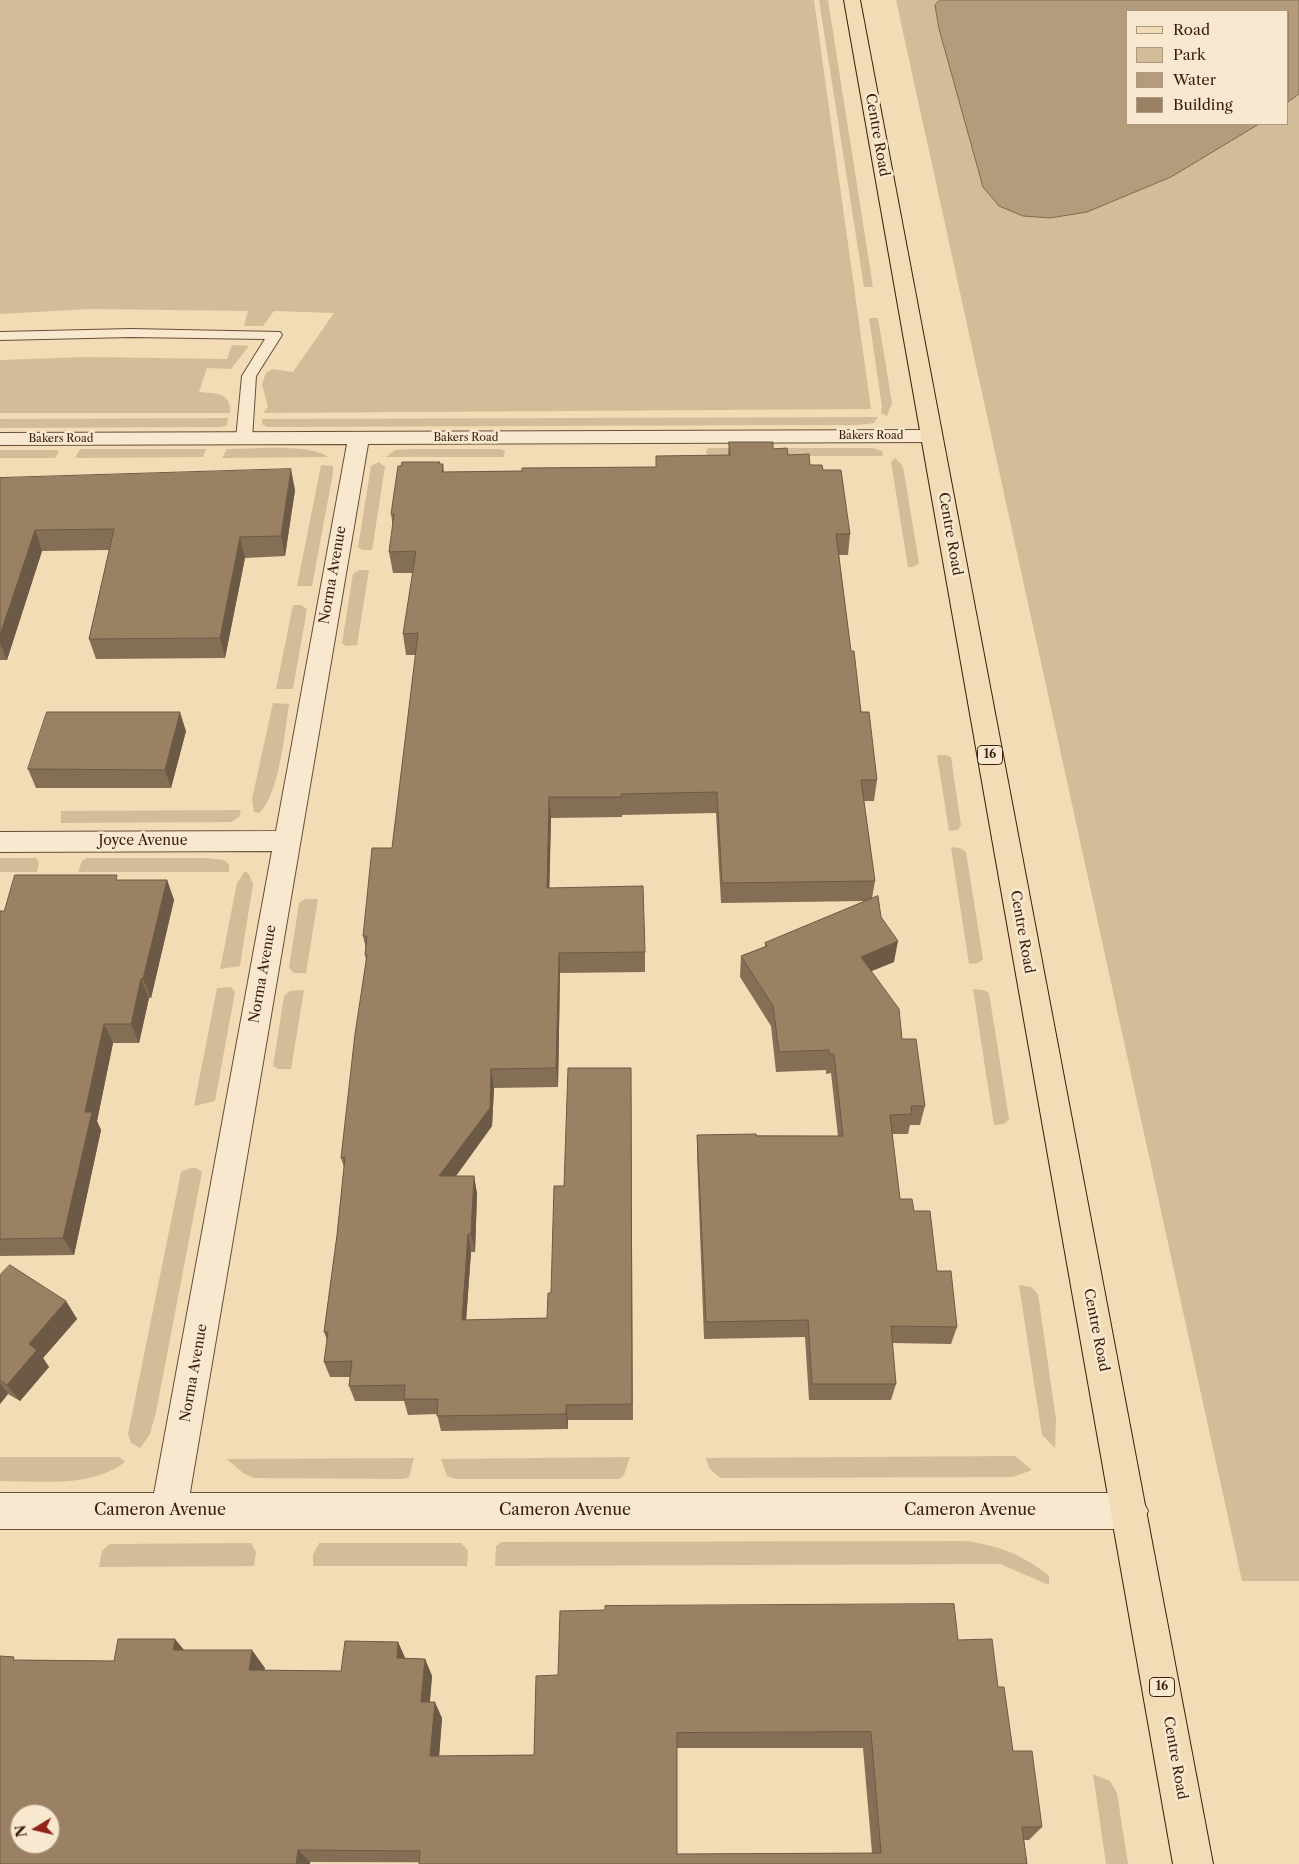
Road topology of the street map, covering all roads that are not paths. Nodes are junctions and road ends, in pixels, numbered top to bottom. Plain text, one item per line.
1 (852, 0) edge
2 (0, 336) edge
3 (932, 436) junction
4 (358, 438) junction
5 (0, 439) edge
6 (244, 439) junction
7 (287, 841) junction
8 (0, 842) edge
9 (0, 1510) edge
10 (169, 1510) junction
11 (1130, 1511) junction
12 (1193, 1864) edge

1 - 3 main road, Centre Road / 16
2 - 6 lane
3 - 4 street, Bakers Road
3 - 11 main road, Centre Road / 16
4 - 6 street, Bakers Road
4 - 7 street, Norma Avenue
5 - 6 street, Bakers Road
7 - 8 street, Joyce Avenue
7 - 10 street, Norma Avenue
9 - 10 street, Cameron Avenue
10 - 11 street, Cameron Avenue
11 - 12 main road, Centre Road / 16

